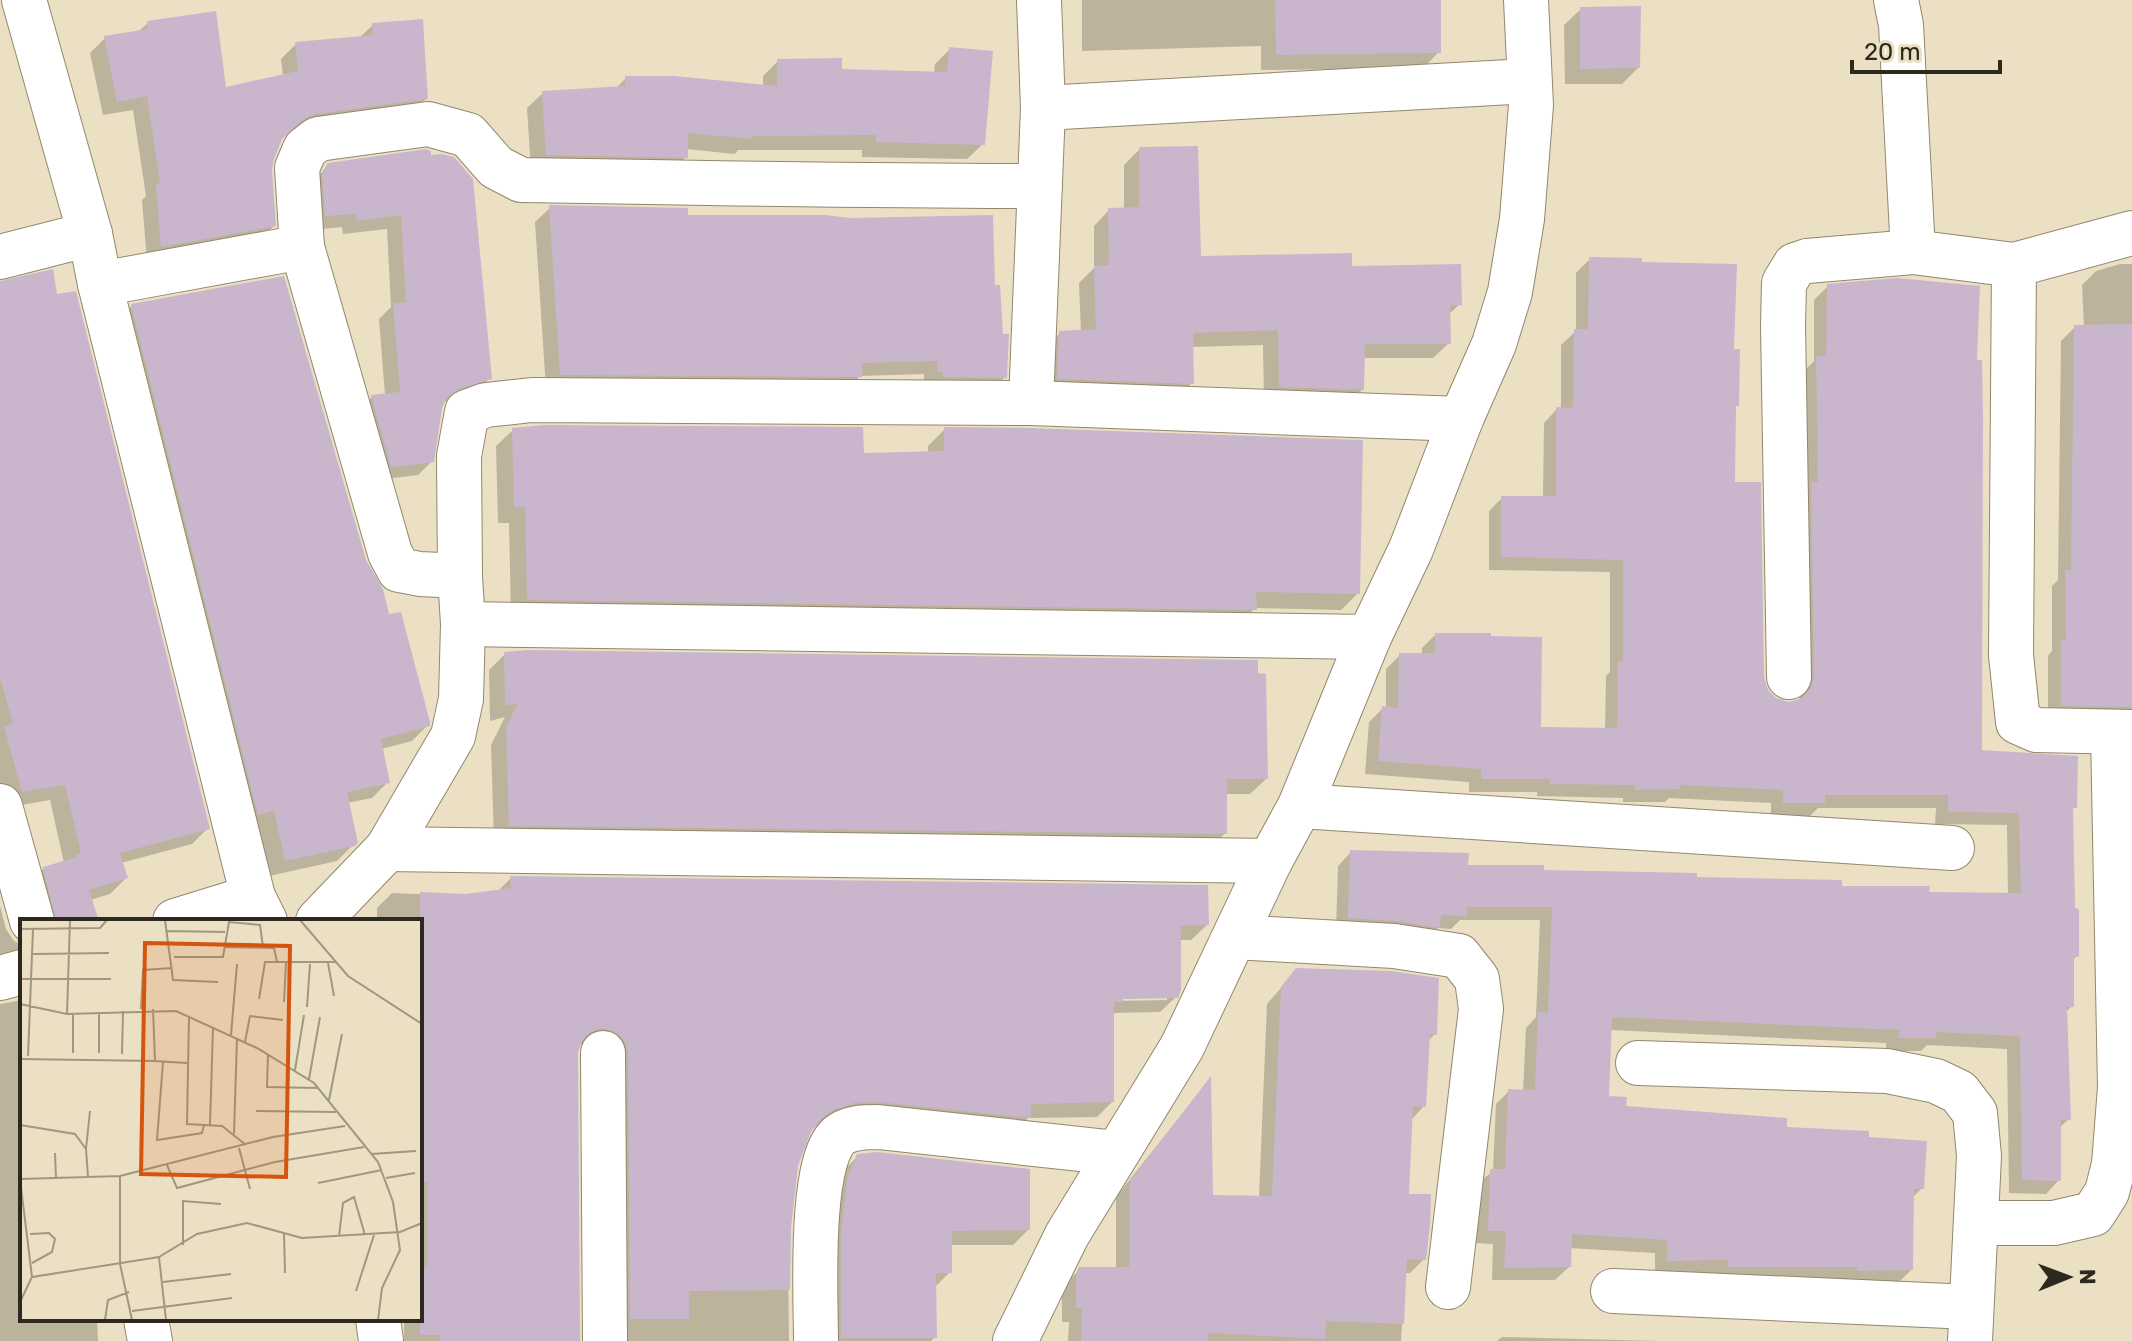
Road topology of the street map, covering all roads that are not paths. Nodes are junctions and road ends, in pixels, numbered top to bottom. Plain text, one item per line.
1 (24, 0) edge
2 (1039, 0) edge
3 (1526, 0) edge
4 (1896, 0) edge
5 (1528, 81) junction
6 (1043, 108) junction
7 (1040, 186) junction
8 (2132, 233) edge
9 (90, 234) junction
10 (302, 247) junction
11 (1913, 252) junction
12 (0, 257) edge
13 (2014, 265) junction
14 (100, 284) junction
15 (1031, 403) junction
16 (1461, 419) junction
17 (460, 576) junction
18 (463, 624) junction
19 (1369, 637) junction
20 (1789, 677) dead end
21 (2122, 732) edge
22 (0, 806) edge
23 (1300, 806) junction
24 (1952, 848) dead end
25 (387, 849) junction
26 (1270, 861) junction
27 (259, 909) edge
28 (31, 919) edge
29 (189, 919) edge
30 (320, 919) edge
31 (1235, 937) junction
32 (20, 973) edge
33 (0, 978) edge
34 (603, 1053) dead end
35 (1638, 1063) dead end
36 (2126, 1088) edge
37 (1117, 1153) junction
38 (1977, 1223) junction
39 (1448, 1287) dead end
40 (1613, 1291) dead end
41 (146, 1321) edge
42 (378, 1321) edge
43 (1970, 1324) edge
44 (150, 1341) edge
45 (381, 1341) edge
46 (605, 1341) edge
47 (816, 1341) edge
48 (1015, 1341) edge

1 - 9 street
2 - 6 street
3 - 5 street
4 - 11 street
5 - 6 street
5 - 16 street
6 - 7 street
7 - 10 street
7 - 15 street
8 - 13 street
9 - 12 street
9 - 14 street
10 - 14 street
10 - 17 street
11 - 13 street
11 - 20 street
13 - 21 street
14 - 27 street
15 - 16 street
15 - 17 street
16 - 19 street
17 - 18 street
18 - 19 street
18 - 25 street
19 - 23 street
21 - 36 street
22 - 28 street
23 - 24 street
23 - 26 street
25 - 26 street
25 - 30 street
26 - 31 street
27 - 29 street
31 - 37 street
31 - 39 street
32 - 33 street
34 - 46 street
35 - 38 street
36 - 38 street
37 - 47 street
37 - 48 street
38 - 43 street
40 - 43 street
41 - 44 street
42 - 45 street

